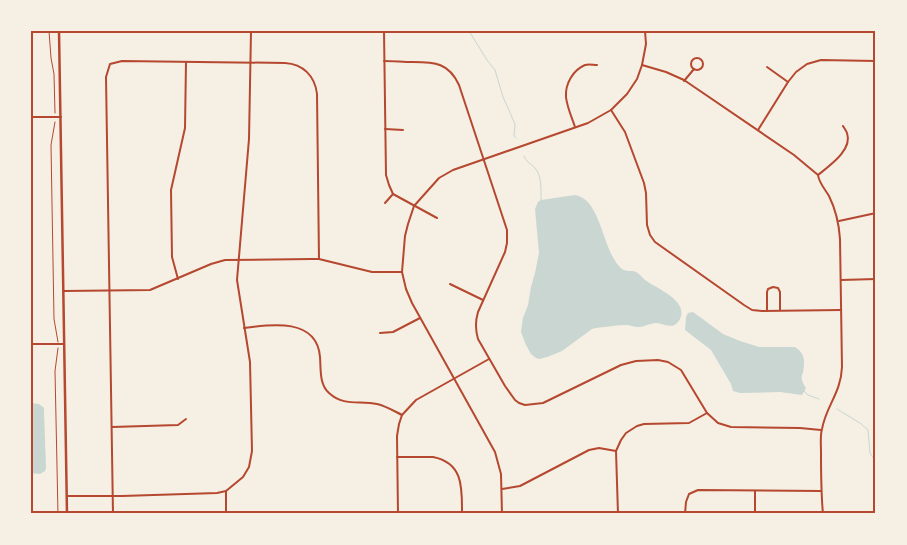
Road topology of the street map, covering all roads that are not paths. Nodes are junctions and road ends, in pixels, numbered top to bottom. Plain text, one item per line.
1 (59, 31) edge
2 (251, 31) edge
3 (384, 31) edge
4 (645, 31) edge
5 (384, 61) junction
6 (876, 61) edge
7 (186, 62) junction
8 (250, 62) junction
9 (597, 65) dead end
10 (642, 65) junction
11 (768, 67) dead end
12 (694, 69) junction
13 (684, 81) junction
14 (788, 82) junction
15 (611, 110) junction
16 (31, 117) edge
17 (60, 117) junction
18 (843, 126) dead end
19 (575, 127) junction
20 (385, 129) junction
21 (403, 130) dead end
22 (758, 130) junction
23 (484, 159) junction
24 (818, 175) junction
25 (393, 194) junction
26 (385, 202) dead end
27 (414, 206) junction
28 (876, 212) edge
29 (437, 218) dead end
30 (838, 221) junction
31 (238, 260) junction
32 (320, 260) junction
33 (402, 272) junction
34 (178, 279) junction
35 (876, 279) edge
36 (841, 280) junction
37 (450, 284) dead end
38 (64, 291) junction
39 (110, 291) junction
40 (484, 300) junction
41 (841, 310) junction
42 (767, 311) junction
43 (780, 311) junction
44 (420, 318) junction
45 (244, 328) junction
46 (380, 333) dead end
47 (31, 344) edge
48 (64, 344) junction
49 (489, 358) junction
50 (454, 378) junction
51 (707, 413) junction
52 (402, 415) junction
53 (186, 419) dead end
54 (112, 427) junction
55 (821, 430) junction
56 (616, 451) junction
57 (397, 457) junction
58 (502, 489) junction
59 (755, 490) junction
60 (226, 491) junction
61 (821, 491) junction
62 (113, 495) junction
63 (67, 496) junction
64 (68, 514) edge
65 (114, 514) edge
66 (226, 514) edge
67 (398, 514) edge
68 (462, 514) edge
69 (502, 514) edge
70 (618, 514) edge
71 (685, 514) edge
72 (755, 514) edge
73 (823, 514) edge

1 - 17 street
2 - 8 street
3 - 5 street
4 - 10 street
5 - 20 street
5 - 23 street
6 - 14 street
7 - 8 street
7 - 34 street
7 - 39 street
8 - 31 street
8 - 32 street
9 - 19 street
10 - 13 street
10 - 15 street
11 - 14 street
12 - 12 street
12 - 13 street
13 - 22 street
14 - 22 street
15 - 19 street
15 - 42 street
16 - 17 street
17 - 38 street
18 - 24 street
19 - 23 street
20 - 21 street
20 - 25 street
22 - 24 street
23 - 27 street
23 - 40 street
24 - 30 street
25 - 26 street
25 - 27 street
27 - 29 street
27 - 33 street
28 - 30 street
30 - 36 street
31 - 32 street
31 - 34 street
31 - 45 street
32 - 33 street
33 - 44 street
34 - 39 street
35 - 36 street
36 - 41 street
37 - 40 street
38 - 39 street
38 - 48 street
39 - 54 street
40 - 49 street
41 - 43 street
41 - 55 street
42 - 43 street
42 - 43 street
44 - 46 street
44 - 50 street
45 - 52 street
45 - 60 street
47 - 48 street
48 - 63 street
49 - 50 street
49 - 51 street
50 - 52 street
50 - 58 street
51 - 55 street
51 - 56 street
52 - 57 street
53 - 54 street
54 - 62 street
55 - 61 street
56 - 58 street
56 - 70 street
57 - 67 street
57 - 68 street
58 - 69 street
59 - 61 street
59 - 71 street
59 - 72 street
60 - 62 street
60 - 66 street
61 - 73 street
62 - 63 street
62 - 65 street
63 - 64 street

